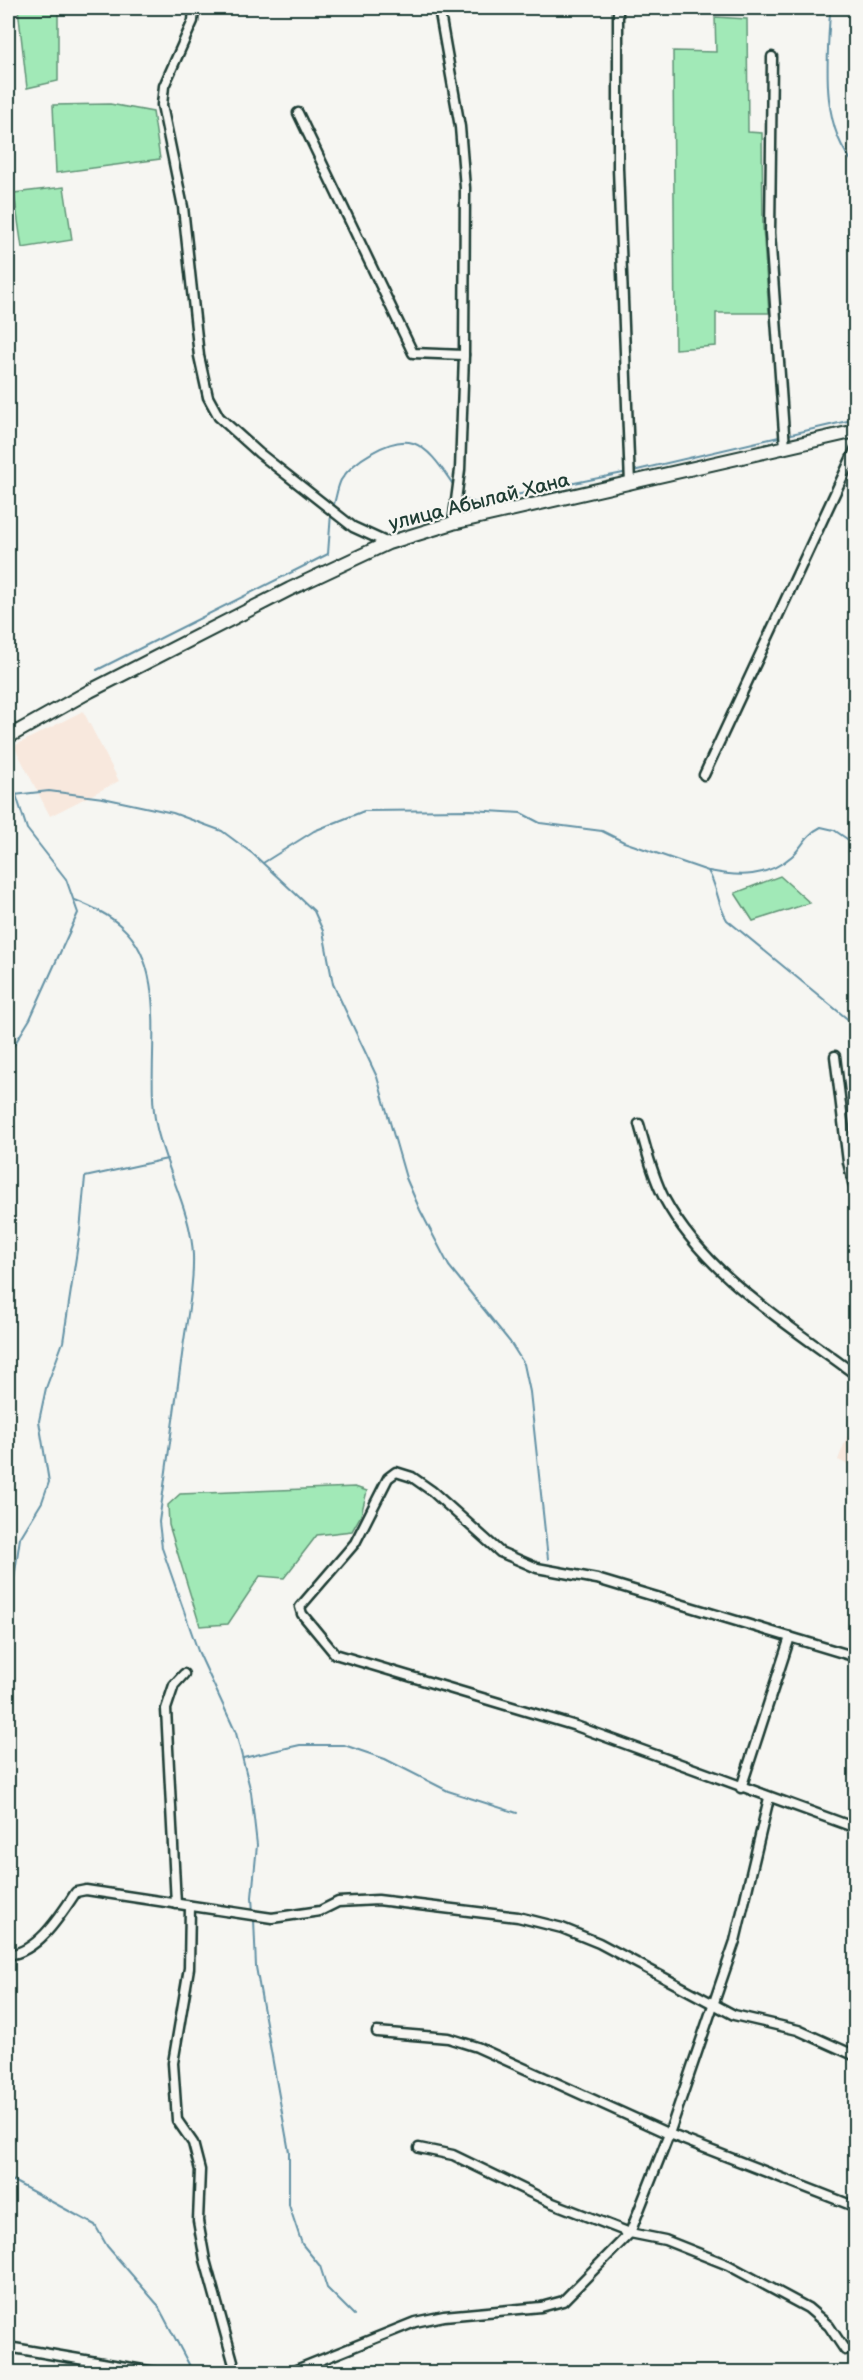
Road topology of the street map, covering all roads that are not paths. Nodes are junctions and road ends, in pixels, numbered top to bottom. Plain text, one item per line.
1 (194, 8) edge
2 (440, 8) edge
3 (618, 8) edge
4 (772, 57) dead end
5 (298, 113) dead end
6 (464, 355) junction
7 (855, 431) edge
8 (785, 447) junction
9 (855, 448) edge
10 (630, 484) junction
11 (453, 523) junction
12 (388, 543) junction
13 (10, 731) edge
14 (704, 775) dead end
15 (835, 1056) dead end
16 (639, 1124) dead end
17 (855, 1195) edge
18 (855, 1375) edge
19 (790, 1637) junction
20 (855, 1657) edge
21 (184, 1674) dead end
22 (741, 1788) junction
23 (769, 1798) junction
24 (855, 1828) edge
25 (177, 1904) junction
26 (189, 1906) junction
27 (8, 1955) edge
28 (711, 2004) junction
29 (377, 2031) dead end
30 (855, 2056) edge
31 (669, 2134) junction
32 (418, 2148) dead end
33 (855, 2207) edge
34 (630, 2233) junction
35 (8, 2347) edge
36 (845, 2350) dead end
37 (135, 2371) edge
38 (155, 2373) edge
39 (236, 2373) edge
40 (291, 2373) edge

1 - 12 street
2 - 6 street
3 - 10 street
4 - 8 street
5 - 6 street
6 - 11 street
7 - 8 main road, улица Абылай Хана
8 - 10 main road, улица Абылай Хана
9 - 14 street
10 - 11 main road, улица Абылай Хана
11 - 12 main road, улица Абылай Хана
12 - 13 main road, улица Абылай Хана
15 - 17 street
16 - 18 street
19 - 20 street
19 - 22 street
19 - 22 street
21 - 25 street
22 - 23 street
23 - 24 street
23 - 28 street
25 - 26 street
25 - 27 street
26 - 28 street
26 - 39 street
28 - 30 street
28 - 31 street
29 - 31 street
31 - 33 street
31 - 34 street
32 - 34 street
34 - 36 street
34 - 40 street
35 - 37 street
37 - 38 street

